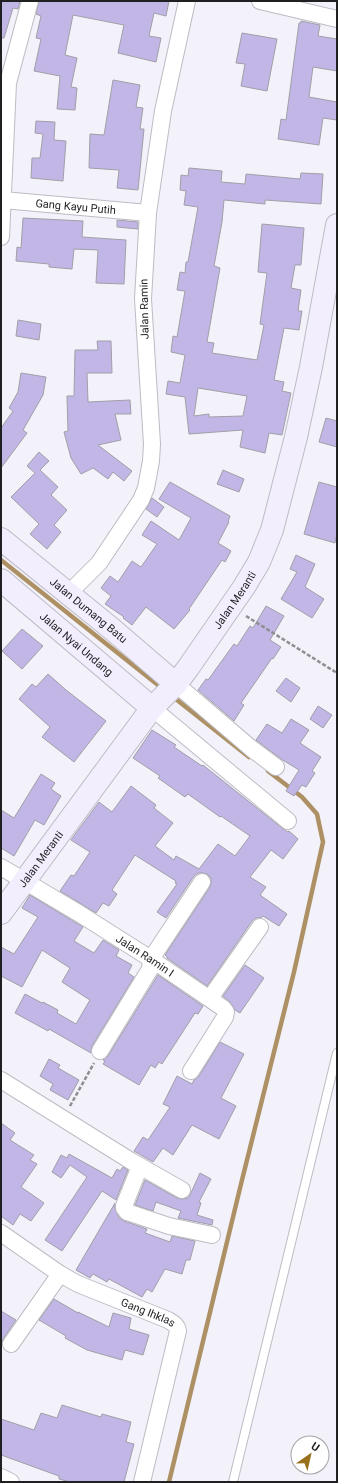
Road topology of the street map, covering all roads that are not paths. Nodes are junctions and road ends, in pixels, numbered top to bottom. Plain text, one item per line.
1 (30, 1) edge
2 (187, 1) edge
3 (260, 1) edge
4 (288, 5) edge
5 (337, 19) edge
6 (3, 200) junction
7 (148, 213) junction
8 (337, 225) edge
9 (1, 237) edge
10 (334, 254) edge
11 (1, 539) edge
12 (1, 580) edge
13 (69, 593) junction
14 (164, 696) junction
15 (276, 767) dead end
16 (288, 821) dead end
17 (1, 867) edge
18 (24, 882) junction
19 (202, 882) dead end
20 (1, 913) edge
21 (260, 927) dead end
22 (151, 959) junction
23 (210, 998) junction
24 (100, 1051) road end
25 (337, 1053) edge
26 (191, 1071) dead end
27 (1, 1080) edge
28 (140, 1166) junction
29 (182, 1190) dead end
30 (1, 1233) edge
31 (212, 1235) dead end
32 (60, 1274) junction
33 (11, 1344) dead end
34 (1, 1477) edge
35 (11, 1482) edge
36 (142, 1482) edge
37 (233, 1482) edge

1 - 6 street
2 - 7 street, Jalan Ramin
3 - 4 street
4 - 5 street
6 - 7 street, Gang Kayu Putih
6 - 9 street
7 - 13 street, Jalan Ramin
8 - 10 street, Jalan Meranti
10 - 14 street, Jalan Meranti
11 - 13 street, Jalan Dumang Batu
12 - 14 street, Jalan Nyai Undang
13 - 14 street, Jalan Dumang Batu
14 - 15 street
14 - 16 street
14 - 18 street, Jalan Meranti
17 - 18 street, Jalan Ramin I
18 - 20 street, Jalan Meranti
18 - 22 street, Jalan Ramin I
19 - 22 street
21 - 23 street
22 - 23 street, Jalan Ramin I
22 - 24 street
23 - 26 street, Jalan Ramin I
25 - 37 lane
27 - 28 street
28 - 29 street
28 - 31 street
30 - 32 street, Gang Ihklas
32 - 33 street
32 - 36 street, Gang Ihklas
34 - 35 street

